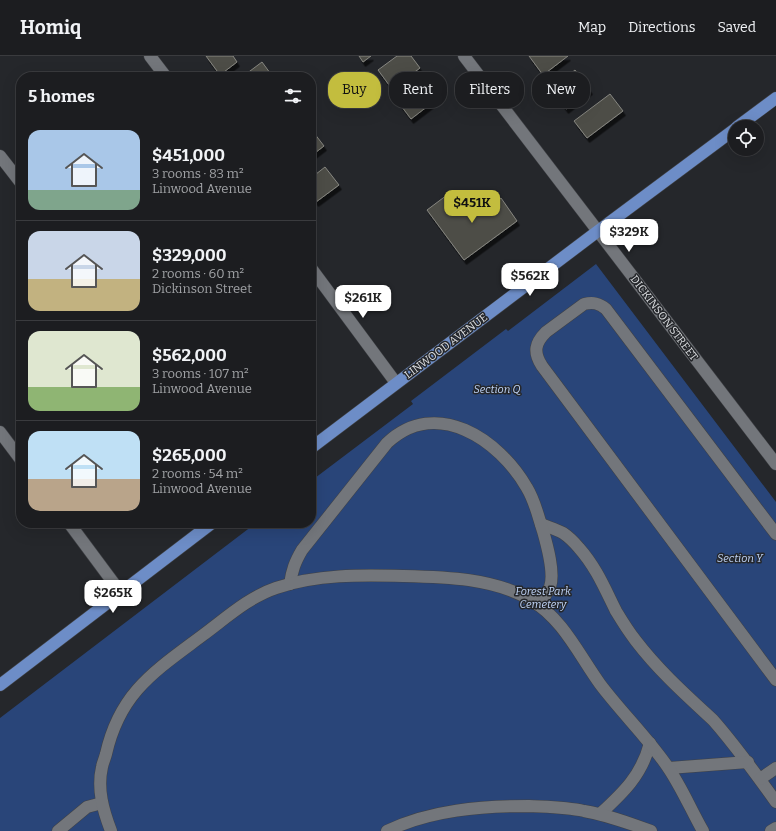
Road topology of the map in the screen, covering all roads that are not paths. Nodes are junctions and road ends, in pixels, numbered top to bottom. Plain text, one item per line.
1 (150, 56) edge
2 (464, 56) edge
3 (162, 72) edge
4 (776, 98) edge
5 (747, 120) edge
6 (728, 134) edge
7 (0, 156) edge
8 (16, 177) edge
9 (598, 231) junction
10 (316, 275) edge
11 (396, 383) junction
12 (0, 432) edge
13 (316, 444) edge
14 (16, 453) edge
15 (776, 464) edge
16 (541, 524) junction
17 (73, 528) edge
18 (205, 528) edge
19 (776, 534) edge
20 (290, 584) junction
21 (122, 592) junction
22 (538, 605) junction
23 (776, 680) edge
24 (0, 685) edge
25 (650, 743) junction
26 (748, 762) junction
27 (668, 768) junction
28 (776, 768) edge
29 (760, 780) junction
30 (776, 802) edge
31 (102, 803) junction
32 (600, 814) junction
33 (776, 828) edge
34 (58, 831) edge
35 (111, 831) edge
36 (387, 831) edge
37 (651, 831) edge
38 (703, 831) edge
39 (771, 831) edge

1 - 3 street
2 - 9 street, DICKINSON STREET
4 - 5 main road, LINWOOD AVENUE
6 - 9 main road, LINWOOD AVENUE
7 - 8 street
9 - 11 main road, LINWOOD AVENUE
9 - 15 street, DICKINSON STREET
10 - 11 street
11 - 13 main road, LINWOOD AVENUE
12 - 14 street
16 - 20 street
16 - 22 street
16 - 26 street
17 - 21 street
18 - 21 main road
19 - 23 street
20 - 22 street
20 - 31 street
21 - 24 main road
22 - 25 street
25 - 27 street
25 - 32 street
26 - 27 street
26 - 29 street
27 - 38 street
28 - 29 street
29 - 30 street
31 - 34 street
31 - 35 street
32 - 36 street
32 - 37 street
33 - 39 street

